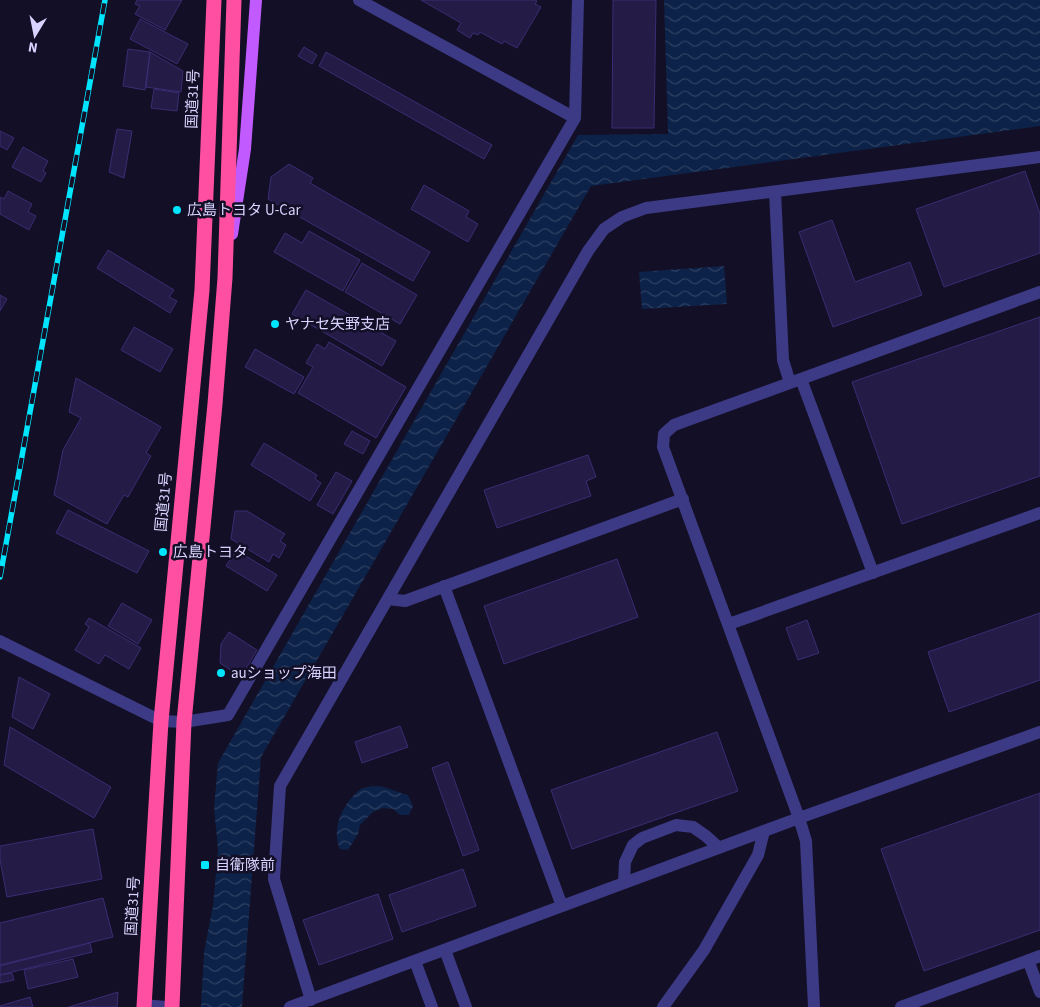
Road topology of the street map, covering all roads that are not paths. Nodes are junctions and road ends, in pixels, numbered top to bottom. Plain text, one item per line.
1 (214, 0) edge
2 (234, 0) edge
3 (256, 0) edge
4 (359, 0) edge
5 (578, 0) edge
6 (575, 118) junction
7 (1040, 158) edge
8 (775, 192) junction
9 (225, 278) junction
10 (1040, 292) edge
11 (795, 381) junction
12 (683, 499) junction
13 (1040, 513) edge
14 (872, 573) junction
15 (444, 586) junction
16 (388, 599) junction
17 (729, 624) junction
18 (0, 642) edge
19 (161, 721) junction
20 (184, 722) junction
21 (1040, 732) edge
22 (799, 818) junction
23 (764, 831) junction
24 (719, 848) junction
25 (624, 883) junction
26 (562, 906) junction
27 (445, 950) junction
28 (1034, 958) edge
29 (416, 961) junction
30 (1040, 992) edge
31 (311, 1000) junction
32 (144, 1006) edge
33 (165, 1007) edge
34 (172, 1007) edge
35 (290, 1007) edge
36 (432, 1007) edge
37 (466, 1007) edge
38 (663, 1007) edge
39 (814, 1007) edge
40 (901, 1007) edge

1 - 19 highway, 国道31号
2 - 9 highway
3 - 9 main road
4 - 6 street
5 - 6 street
6 - 20 street
7 - 8 street
8 - 11 street
8 - 16 street
9 - 20 highway
10 - 11 street
11 - 12 street
11 - 14 street
12 - 15 street
12 - 17 street
13 - 14 street
14 - 17 street
15 - 16 street
15 - 26 street
16 - 31 street
17 - 22 street
18 - 19 street
19 - 20 street
19 - 32 highway, 国道31号
20 - 34 highway
21 - 22 street
22 - 23 street
22 - 39 street
23 - 24 street
23 - 38 street
24 - 25 street
24 - 25 street
25 - 26 street
26 - 27 street
27 - 29 street
27 - 37 street
28 - 30 street
28 - 40 street
29 - 31 street
29 - 36 street
31 - 35 street
32 - 33 street

